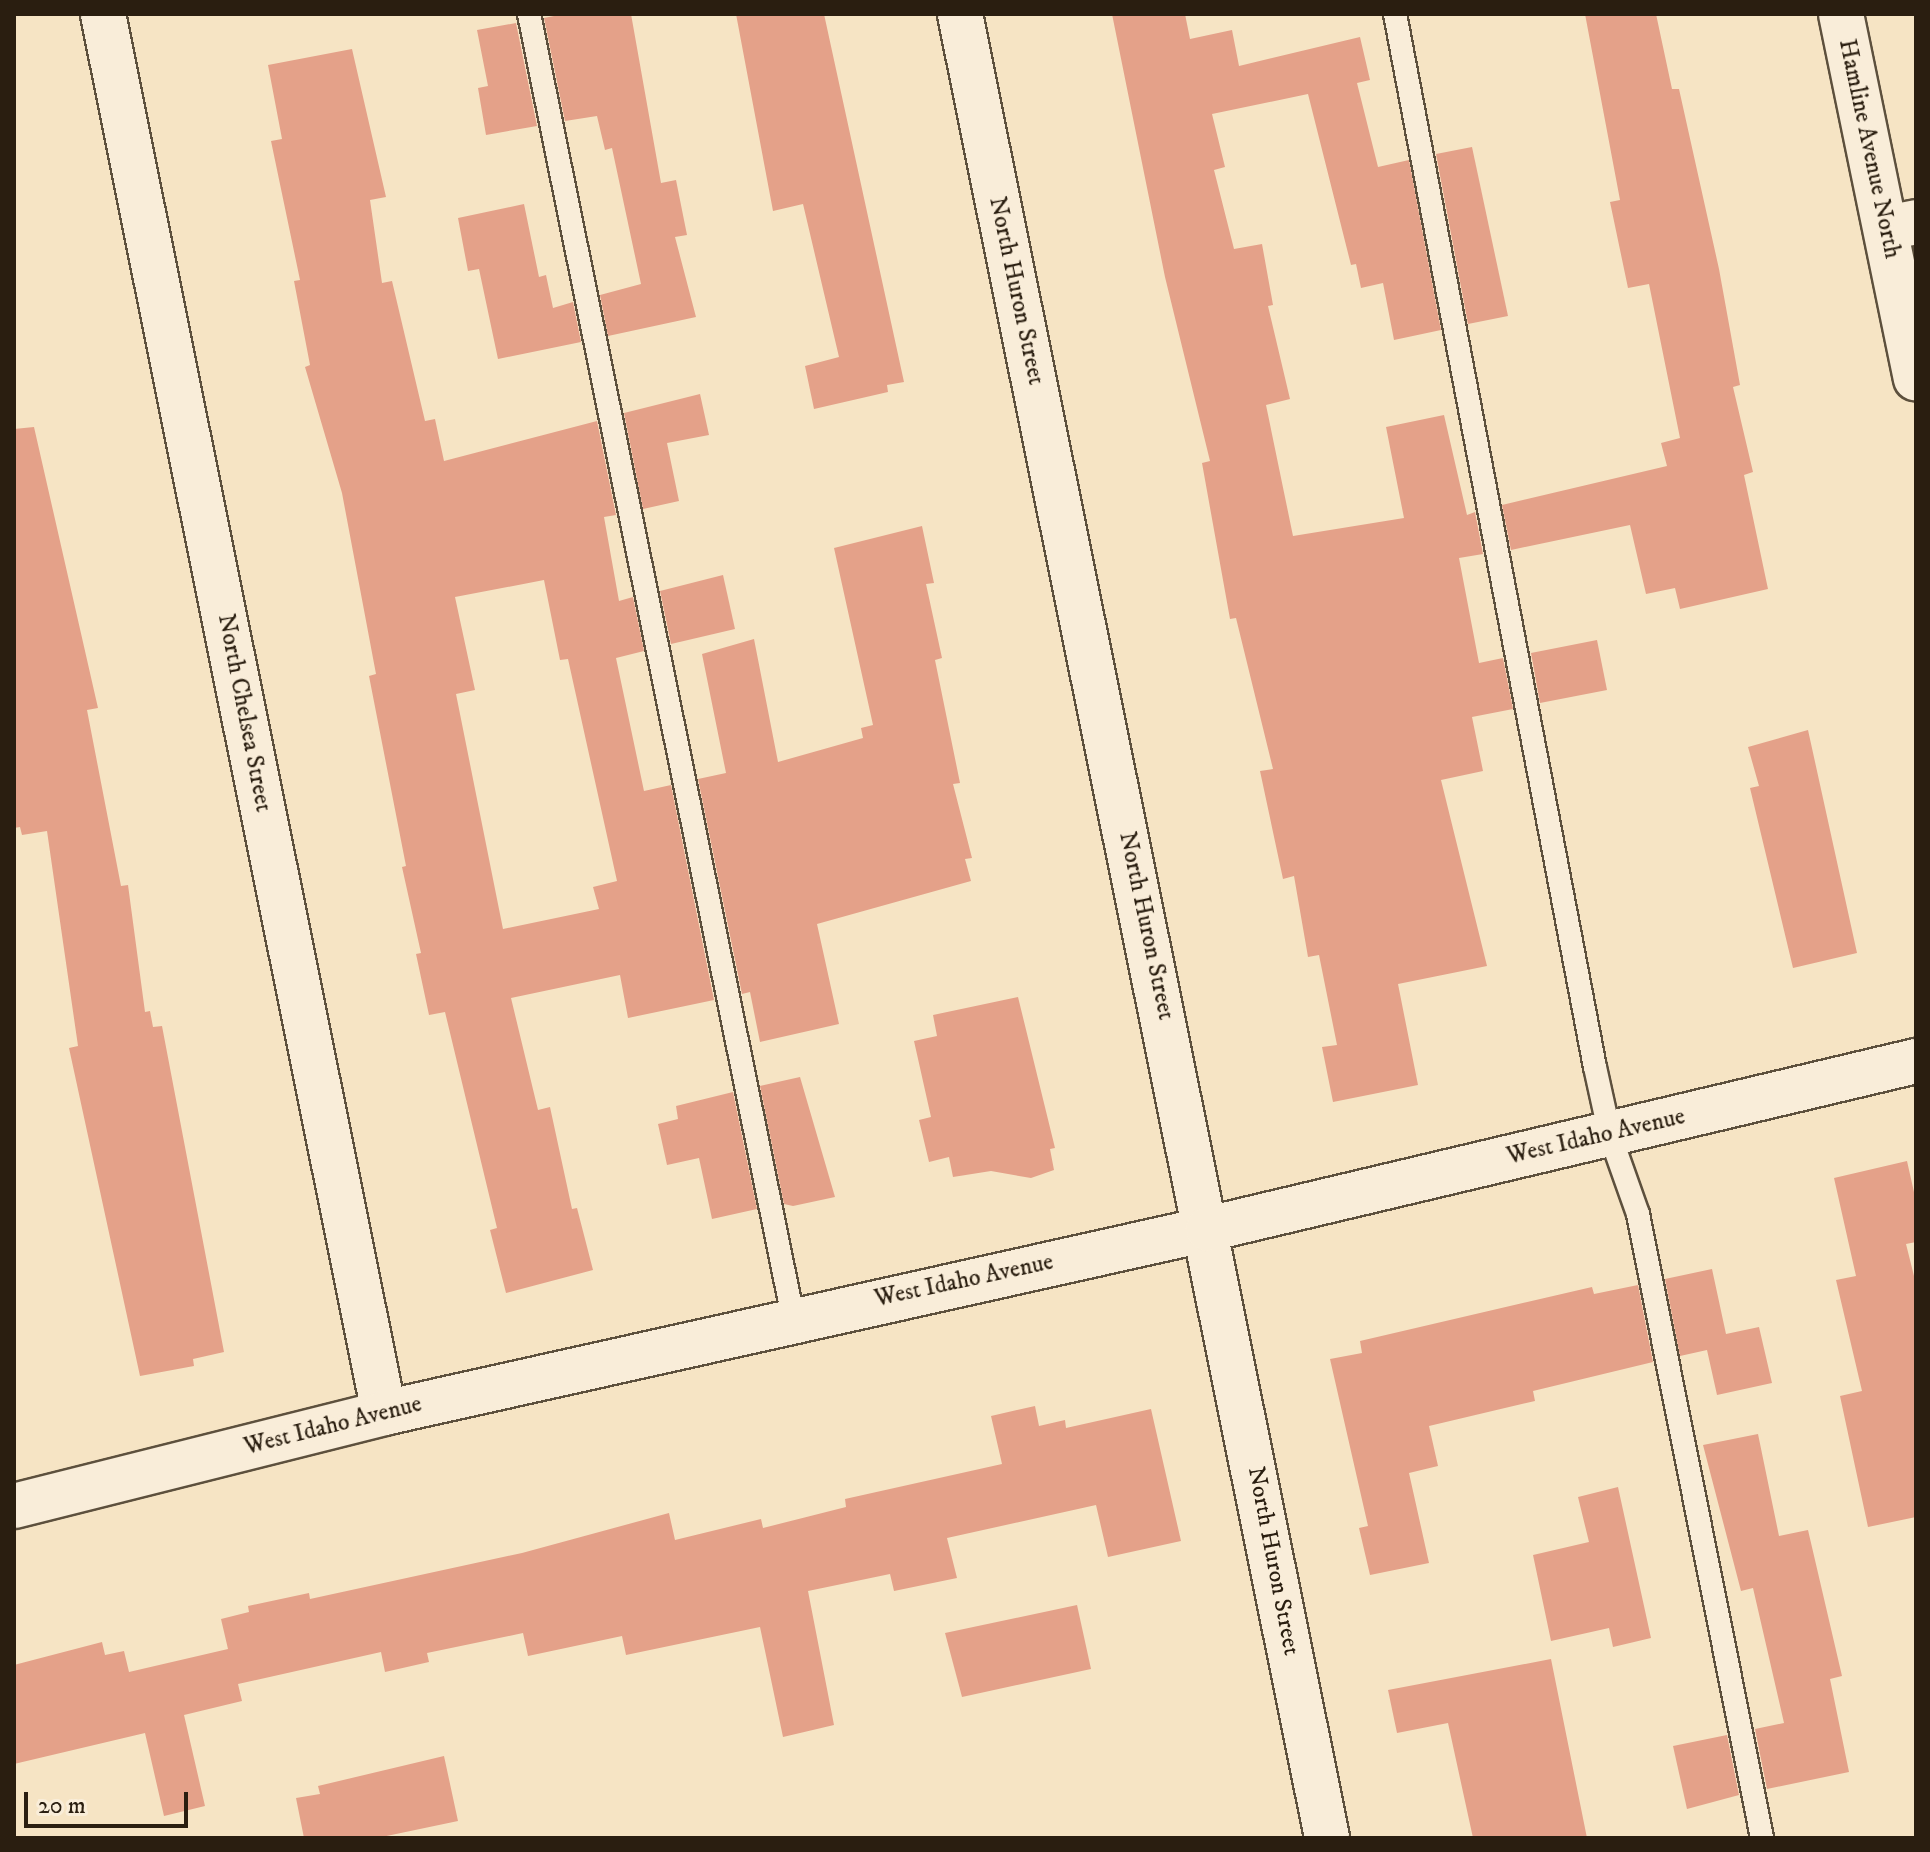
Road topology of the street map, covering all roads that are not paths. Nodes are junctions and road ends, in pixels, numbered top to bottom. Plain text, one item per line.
1 (103, 14) edge
2 (529, 14) edge
3 (960, 14) edge
4 (1395, 14) edge
5 (1841, 14) edge
6 (1901, 225) edge
7 (1916, 378) edge
8 (1916, 1061) edge
9 (1610, 1135) junction
10 (1208, 1229) junction
11 (793, 1318) junction
12 (384, 1413) junction
13 (14, 1506) edge
14 (1327, 1838) edge
15 (1762, 1838) edge

1 - 12 street, North Chelsea Street
2 - 11 lane
3 - 10 street, North Huron Street
4 - 9 lane
5 - 6 street, Hamline Avenue North
6 - 7 street, Hamline Avenue North
8 - 9 street, West Idaho Avenue
9 - 10 street, West Idaho Avenue
9 - 15 lane
10 - 11 street, West Idaho Avenue
10 - 14 street, North Huron Street
11 - 12 street, West Idaho Avenue
12 - 13 street, West Idaho Avenue

